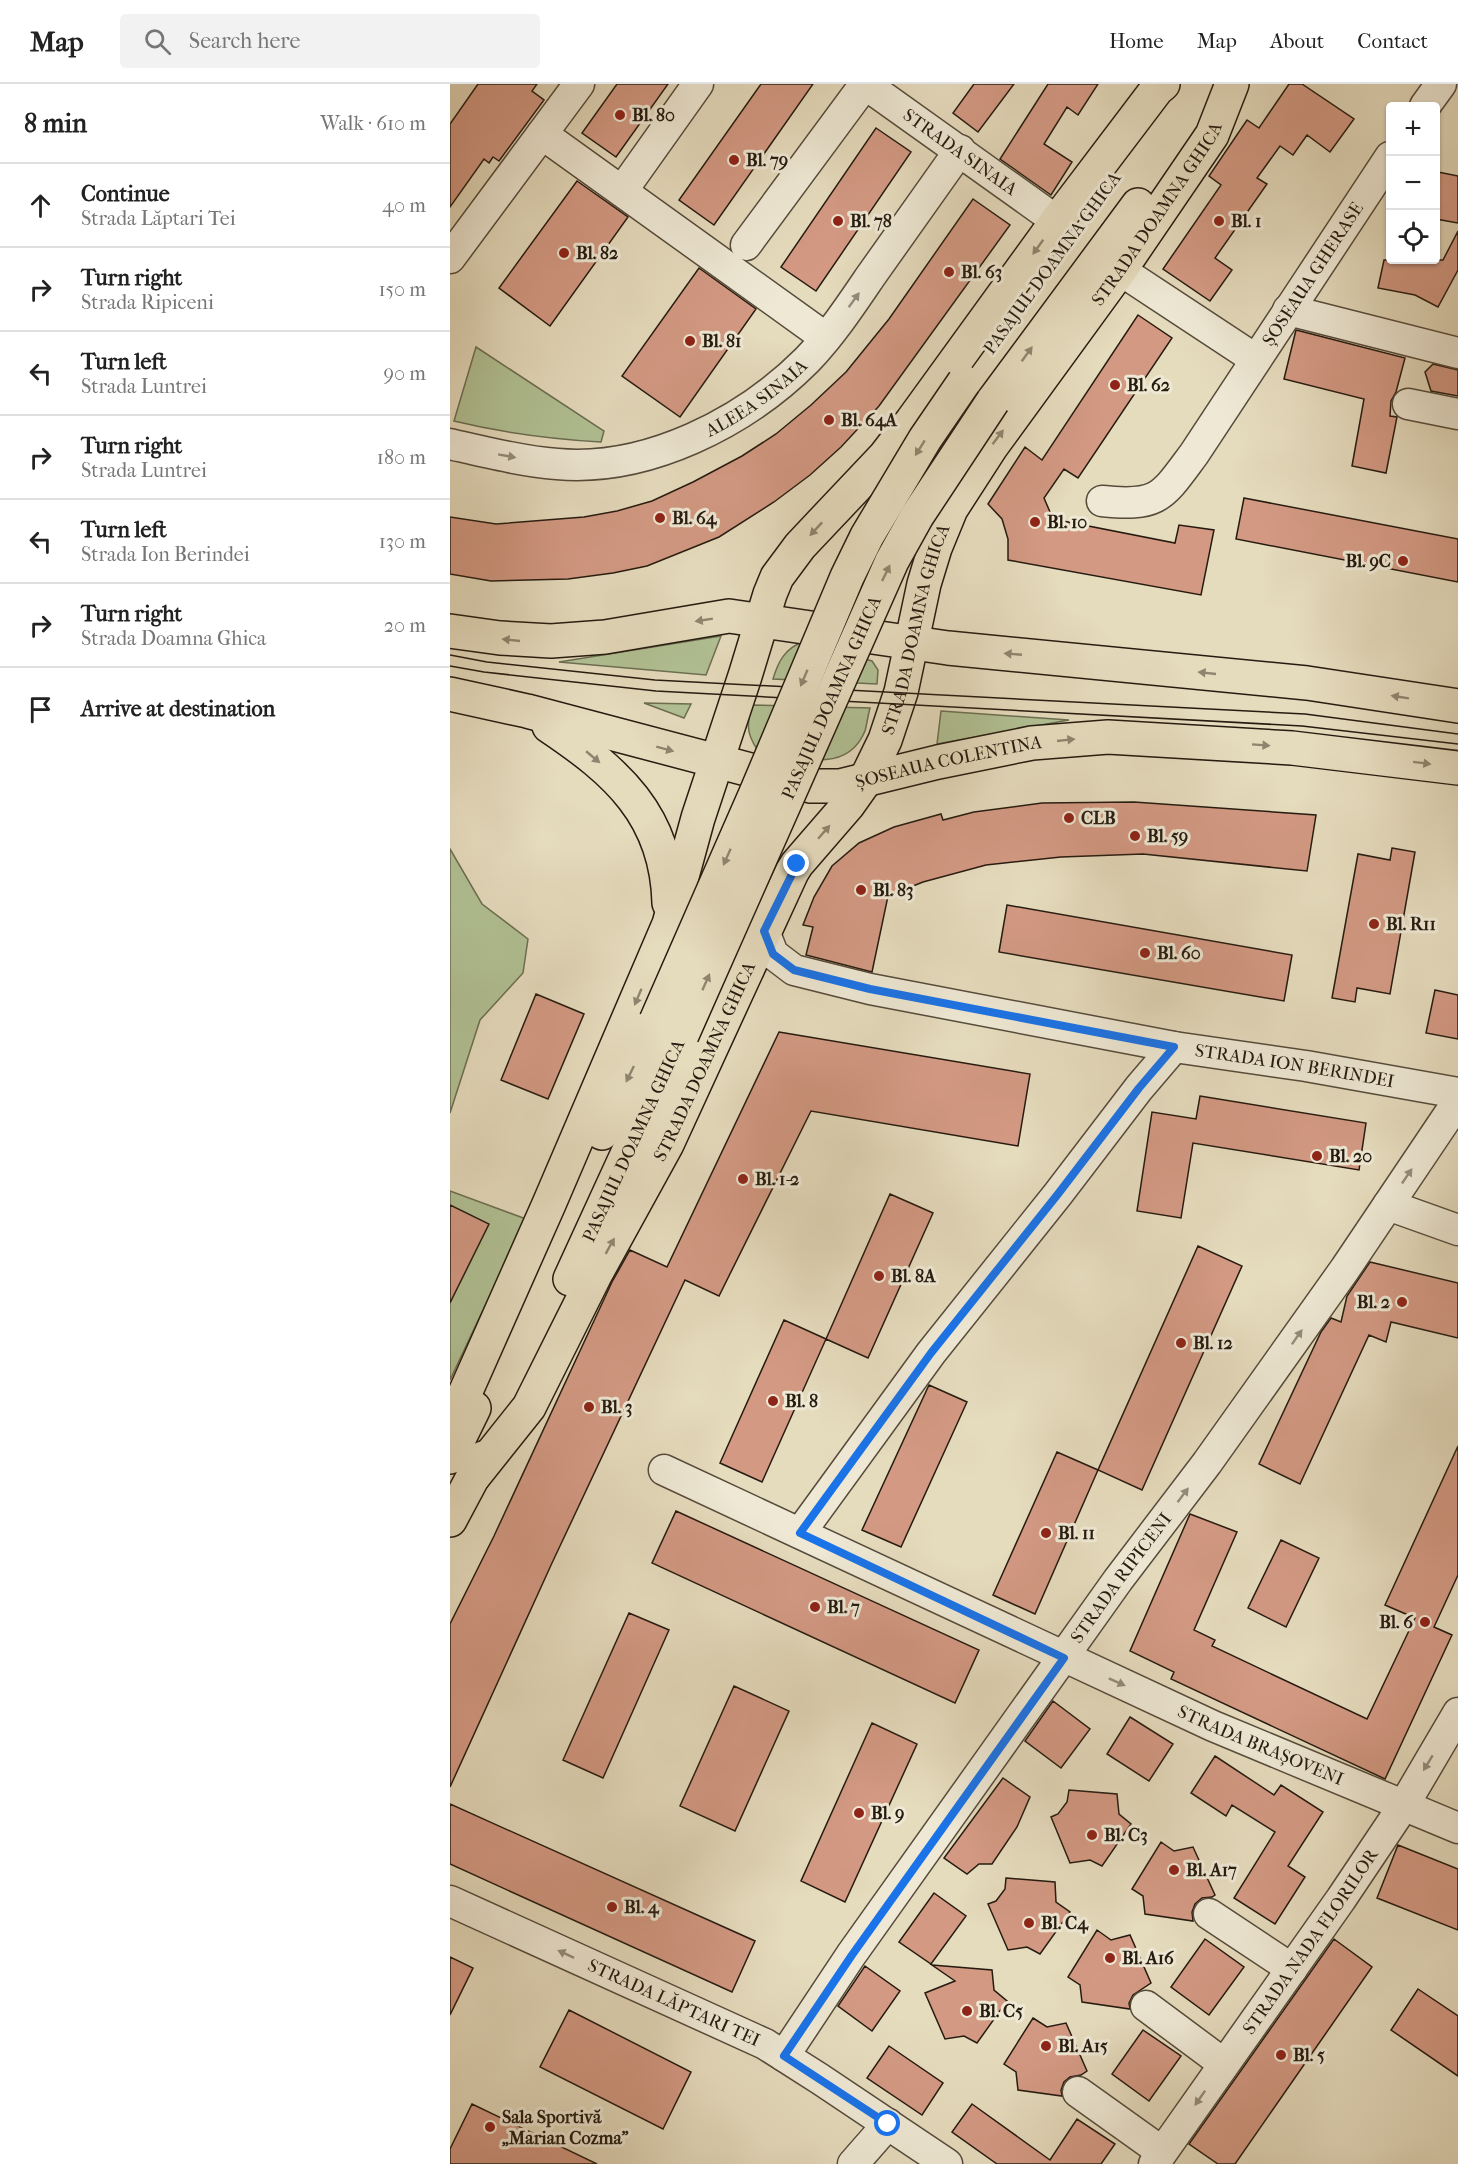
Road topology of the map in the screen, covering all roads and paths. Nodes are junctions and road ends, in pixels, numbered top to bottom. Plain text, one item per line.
1 (579, 84) edge
2 (698, 84) edge
3 (865, 84) edge
4 (1163, 84) edge
5 (1182, 84) edge
6 (1231, 84) edge
7 (1441, 84) edge
8 (1428, 102) edge
9 (542, 134) junction
10 (960, 150) junction
11 (1386, 163) edge
12 (622, 191) junction
13 (1057, 221) junction
14 (746, 245) dead end
15 (450, 258) edge
16 (1119, 270) junction
17 (1288, 310) junction
18 (826, 338) junction
19 (1458, 353) edge
20 (1255, 359) junction
21 (1408, 404) dead end
22 (1458, 414) edge
23 (450, 444) edge
24 (1102, 501) dead end
25 (762, 620) junction
26 (450, 631) edge
27 (911, 643) junction
28 (450, 694) edge
29 (1458, 706) edge
30 (528, 711) junction
31 (716, 762) junction
32 (1458, 768) edge
33 (865, 781) junction
34 (669, 924) junction
35 (764, 931) junction
36 (669, 1028) junction
37 (1174, 1047) junction
38 (1458, 1093) edge
39 (1458, 1101) edge
40 (1388, 1205) junction
41 (1458, 1230) edge
42 (513, 1362) joint
43 (450, 1426) edge
44 (462, 1466) edge
45 (664, 1470) dead end
46 (450, 1520) edge
47 (800, 1533) junction
48 (1064, 1658) junction
49 (1458, 1713) edge
50 (1404, 1805) junction
51 (1458, 1828) edge
52 (450, 1901) edge
53 (1209, 1914) dead end
54 (1292, 1969) junction
55 (1146, 2006) dead end
56 (784, 2056) junction
57 (1224, 2064) junction
58 (1078, 2092) dead end
59 (888, 2124) junction
60 (1158, 2158) edge
61 (853, 2164) edge
62 (947, 2164) edge

1 - 9 street
2 - 12 street
3 - 10 street, STRADA SINAIA
3 - 14 street
4 - 13 main road
5 -> 36 main road, PASAJUL DOAMNA GHICA, bridge
6 - 16 main road, STRADA DOAMNA GHICA
36 -> 6 main road, PASAJUL DOAMNA GHICA, bridge
7 - 8 street
9 - 12 street
9 - 15 street
10 - 13 street, STRADA SINAIA
18 -> 10 street, ALEEA SINAIA
11 - 17 street, ȘOSEAUA GHERASE
12 - 18 street
13 -> 25 main road
16 - 20 street, ȘOSEAUA GHERASE
27 -> 16 main road, STRADA DOAMNA GHICA
17 - 19 street
17 - 20 street, ȘOSEAUA GHERASE
23 -> 18 street, ALEEA SINAIA
20 - 24 street, ȘOSEAUA GHERASE
21 - 22 street
25 -> 26 main road
25 - 27 main road
25 - 31 main road
29 -> 27 main road
27 - 33 main road, STRADA DOAMNA GHICA
28 - 30 main road, ȘOSEAUA COLENTINA
30 -> 31 main road, ȘOSEAUA COLENTINA
30 -> 34 main road
31 - 33 main road, ȘOSEAUA COLENTINA
31 - 34 main road
33 -> 32 main road, ȘOSEAUA COLENTINA
35 -> 33 main road, STRADA DOAMNA GHICA
34 -> 43 main road
35 - 37 street, STRADA ION BERINDEI
44 -> 35 main road, STRADA DOAMNA GHICA
36 - 42 main road, PASAJUL DOAMNA GHICA
37 - 38 street, STRADA ION BERINDEI
37 - 47 street
40 -> 39 street, STRADA RIPICENI
40 - 41 street
48 -> 40 street, STRADA RIPICENI
42 - 44 main road, STRADA DOAMNA GHICA
44 - 46 main road, STRADA DOAMNA GHICA
45 - 47 street, STRADA BRAȘOVENI
47 - 48 street, STRADA BRAȘOVENI
48 -> 50 street, STRADA BRAȘOVENI
48 - 56 street, STRADA RIPICENI
49 -> 50 street, STRADA NADA FLORILOR
50 - 51 street, STRADA BRAȘOVENI
50 - 54 street, STRADA NADA FLORILOR
56 -> 52 street, STRADA LĂPTARI TEI
53 - 54 street
54 - 57 street, STRADA NADA FLORILOR
55 - 57 street
56 - 59 street, STRADA LĂPTARI TEI
57 -> 60 street, STRADA NADA FLORILOR
58 - 60 street
59 - 61 street
59 - 62 street, STRADA LĂPTARI TEI

